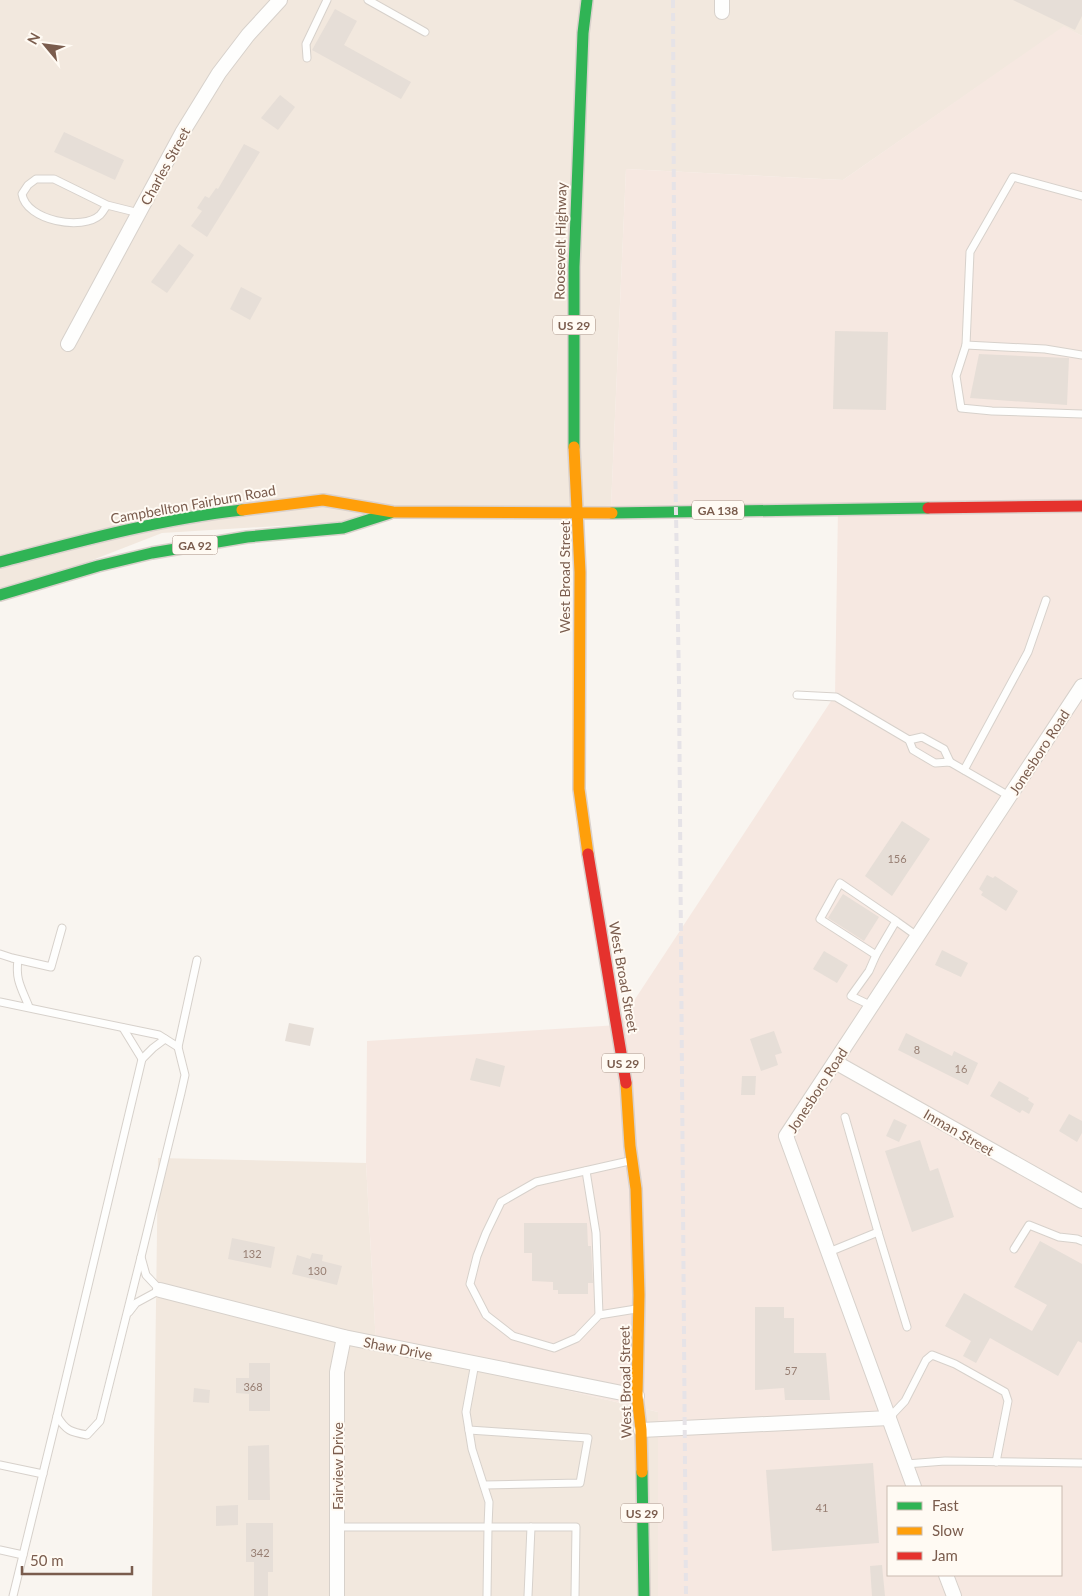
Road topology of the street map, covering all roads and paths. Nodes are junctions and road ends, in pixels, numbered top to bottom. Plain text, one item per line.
1 (280, 0) edge
2 (327, 0) edge
3 (368, 0) edge
4 (587, 0) edge
5 (425, 32) dead end
6 (306, 58) dead end
7 (1082, 196) edge
8 (107, 205) junction
9 (139, 212) junction
10 (68, 344) dead end
11 (966, 345) junction
12 (1082, 355) edge
13 (1082, 414) edge
14 (1082, 506) edge
15 (393, 512) junction
16 (578, 513) junction
17 (0, 562) edge
18 (0, 595) edge
19 (1046, 600) dead end
20 (1082, 686) edge
21 (797, 695) dead end
22 (909, 740) junction
23 (950, 762) junction
24 (964, 770) junction
25 (1009, 796) junction
26 (896, 921) junction
27 (62, 928) dead end
28 (918, 936) junction
29 (0, 954) edge
30 (876, 955) junction
31 (18, 960) junction
32 (197, 960) dead end
33 (0, 1002) edge
34 (872, 1006) junction
35 (29, 1007) junction
36 (123, 1028) junction
37 (165, 1039) junction
38 (178, 1047) junction
39 (142, 1059) junction
40 (835, 1062) junction
41 (845, 1117) dead end
42 (632, 1160) junction
43 (586, 1171) junction
44 (1082, 1201) edge
45 (878, 1232) junction
46 (1082, 1242) edge
47 (1014, 1249) dead end
48 (829, 1252) junction
49 (141, 1257) junction
50 (160, 1290) junction
51 (639, 1309) junction
52 (599, 1315) junction
53 (126, 1317) junction
54 (907, 1327) dead end
55 (344, 1337) junction
56 (476, 1363) junction
57 (637, 1396) junction
58 (57, 1416) junction
59 (889, 1418) junction
60 (469, 1430) junction
61 (641, 1430) junction
62 (996, 1462) junction
63 (1082, 1462) edge
64 (906, 1464) junction
65 (0, 1465) edge
66 (43, 1474) junction
67 (484, 1485) junction
68 (914, 1486) edge
69 (337, 1527) junction
70 (488, 1527) junction
71 (532, 1527) junction
72 (0, 1550) edge
73 (23, 1555) junction
74 (946, 1576) edge
75 (950, 1594) edge
76 (13, 1596) edge
77 (336, 1596) edge
78 (487, 1596) edge
79 (528, 1596) edge
80 (575, 1596) edge
81 (644, 1596) edge

1 - 9 street, Charles Street
2 - 6 lane
3 - 5 lane
4 - 16 main road, Roosevelt Highway / US 29
7 - 11 lane
8 - 8 lane
8 - 9 lane
9 - 10 street, Charles Street
11 - 12 lane
11 - 13 lane
14 - 16 main road, GA 138
15 - 16 main road, Campbellton Fairburn Road / GA 92
15 - 17 main road, Campbellton Fairburn Road / GA 92
15 - 18 main road, Campbellton Fairburn Road / GA 92
16 - 42 main road, West Broad Street / US 29
19 - 24 lane
20 - 25 street, Jonesboro Road
21 - 22 lane
22 - 23 lane
22 - 23 lane
23 - 24 lane
24 - 25 lane
25 - 28 street, Jonesboro Road
26 - 28 lane
26 - 30 lane
26 - 30 lane
27 - 31 lane
28 - 34 street, Jonesboro Road
29 - 31 lane
30 - 34 lane
31 - 35 lane
32 - 38 lane
33 - 35 lane
34 - 40 street, Jonesboro Road
35 - 36 lane
36 - 37 lane
36 - 39 lane
37 - 38 lane
37 - 39 lane
38 - 49 lane
39 - 58 lane
40 - 44 street, Inman Street
40 - 48 street, Jonesboro Road
41 - 45 lane
42 - 43 lane
42 - 51 main road, West Broad Street / US 29
43 - 52 lane
43 - 52 lane
45 - 48 lane
45 - 54 lane
46 - 47 lane
48 - 59 street, Jonesboro Road
49 - 50 lane
49 - 53 lane
50 - 53 lane
50 - 55 street, Shaw Drive
51 - 52 lane
51 - 57 main road, West Broad Street / US 29
53 - 58 lane
55 - 56 street, Shaw Drive
55 - 69 street, Fairview Drive
56 - 57 street, Shaw Drive
56 - 60 lane
57 - 61 main road, West Broad Street / US 29
58 - 66 lane
59 - 61 street
59 - 62 lane
59 - 64 street, Jonesboro Road
60 - 67 lane
60 - 67 lane
61 - 81 main road, West Broad Street / US 29
62 - 63 lane
62 - 64 lane
64 - 68 street, Jonesboro Road
65 - 66 lane
66 - 73 lane
67 - 70 lane
69 - 70 lane
69 - 77 street, Fairview Drive
70 - 71 lane
70 - 78 lane
71 - 79 lane
71 - 80 lane
72 - 73 lane
73 - 76 lane
74 - 75 street

